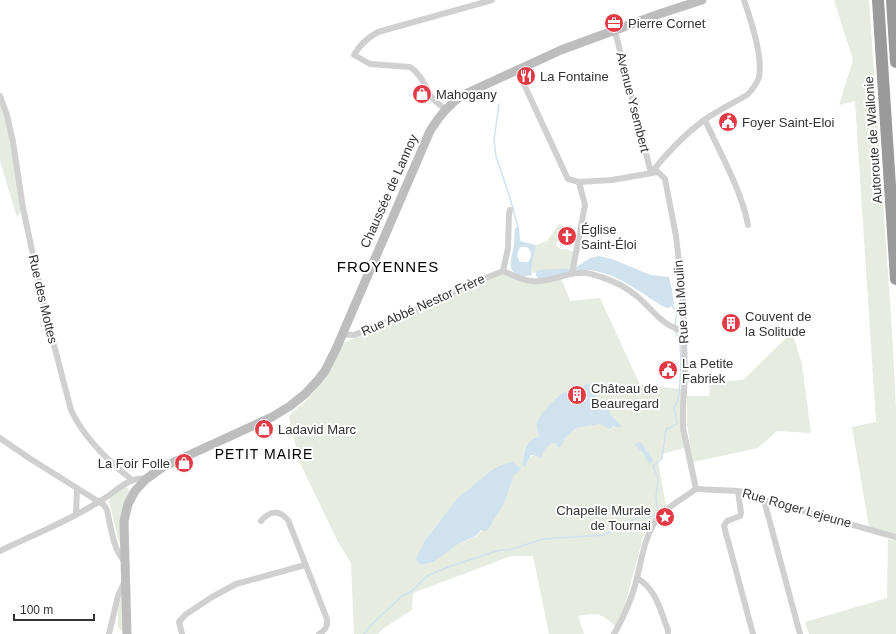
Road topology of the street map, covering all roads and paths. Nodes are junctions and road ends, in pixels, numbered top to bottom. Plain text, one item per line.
1 (492, 0) edge
2 (702, 0) edge
3 (744, 0) edge
4 (878, 0) edge
5 (892, 0) edge
6 (615, 31) junction
7 (896, 62) edge
8 (517, 69) junction
9 (0, 96) edge
10 (445, 109) junction
11 (704, 120) junction
12 (651, 173) junction
13 (580, 182) junction
14 (510, 210) dead end
15 (748, 225) dead end
16 (503, 271) junction
17 (572, 271) junction
18 (896, 279) edge
19 (679, 329) junction
20 (342, 334) junction
21 (0, 438) edge
22 (146, 479) junction
23 (132, 480) junction
24 (77, 488) junction
25 (696, 489) junction
26 (738, 491) junction
27 (764, 500) junction
28 (98, 502) junction
29 (76, 514) junction
30 (262, 521) dead end
31 (896, 537) edge
32 (0, 551) edge
33 (125, 561) junction
34 (305, 564) junction
35 (637, 578) junction
36 (125, 579) junction
37 (109, 634) edge
38 (127, 634) edge
39 (182, 634) edge
40 (319, 634) edge
41 (614, 634) edge
42 (668, 634) edge
43 (753, 634) edge
44 (800, 634) edge

1 - 10 street
2 - 6 main road, Chaussée de Lannoy
3 - 11 street
4 - 18 highway, Autoroute de Wallonie
5 - 7 highway
6 - 8 main road, Chaussée de Lannoy
6 - 12 street, Avenue Ysembert
8 - 10 main road, Chaussée de Lannoy
8 - 13 street
9 - 23 street, Rue des Mottes
10 - 20 main road, Chaussée de Lannoy
11 - 12 street
11 - 15 street
12 - 13 street
12 - 19 street, Rue du Moulin
13 - 17 street
14 - 16 street
16 - 17 street
16 - 20 street, Rue Abbé Nestor Frère
17 - 19 street
19 - 25 street, Rue du Moulin
20 - 22 main road, Chaussée de Lannoy
21 - 24 street
22 - 23 street
22 - 33 main road, Chaussée de Lannoy
23 - 28 street
24 - 28 street
24 - 29 street
25 - 26 street, Rue Roger Lejeune
25 - 35 street
26 - 27 street, Rue Roger Lejeune
26 - 43 street
27 - 31 street, Rue Roger Lejeune
27 - 44 street
28 - 29 street
28 - 33 street
29 - 32 street
30 - 34 street
33 - 36 main road, Chaussée de Lannoy
34 - 39 street
34 - 40 street
35 - 41 street
35 - 42 street
36 - 37 street
36 - 38 main road, Chaussée de Lannoy

